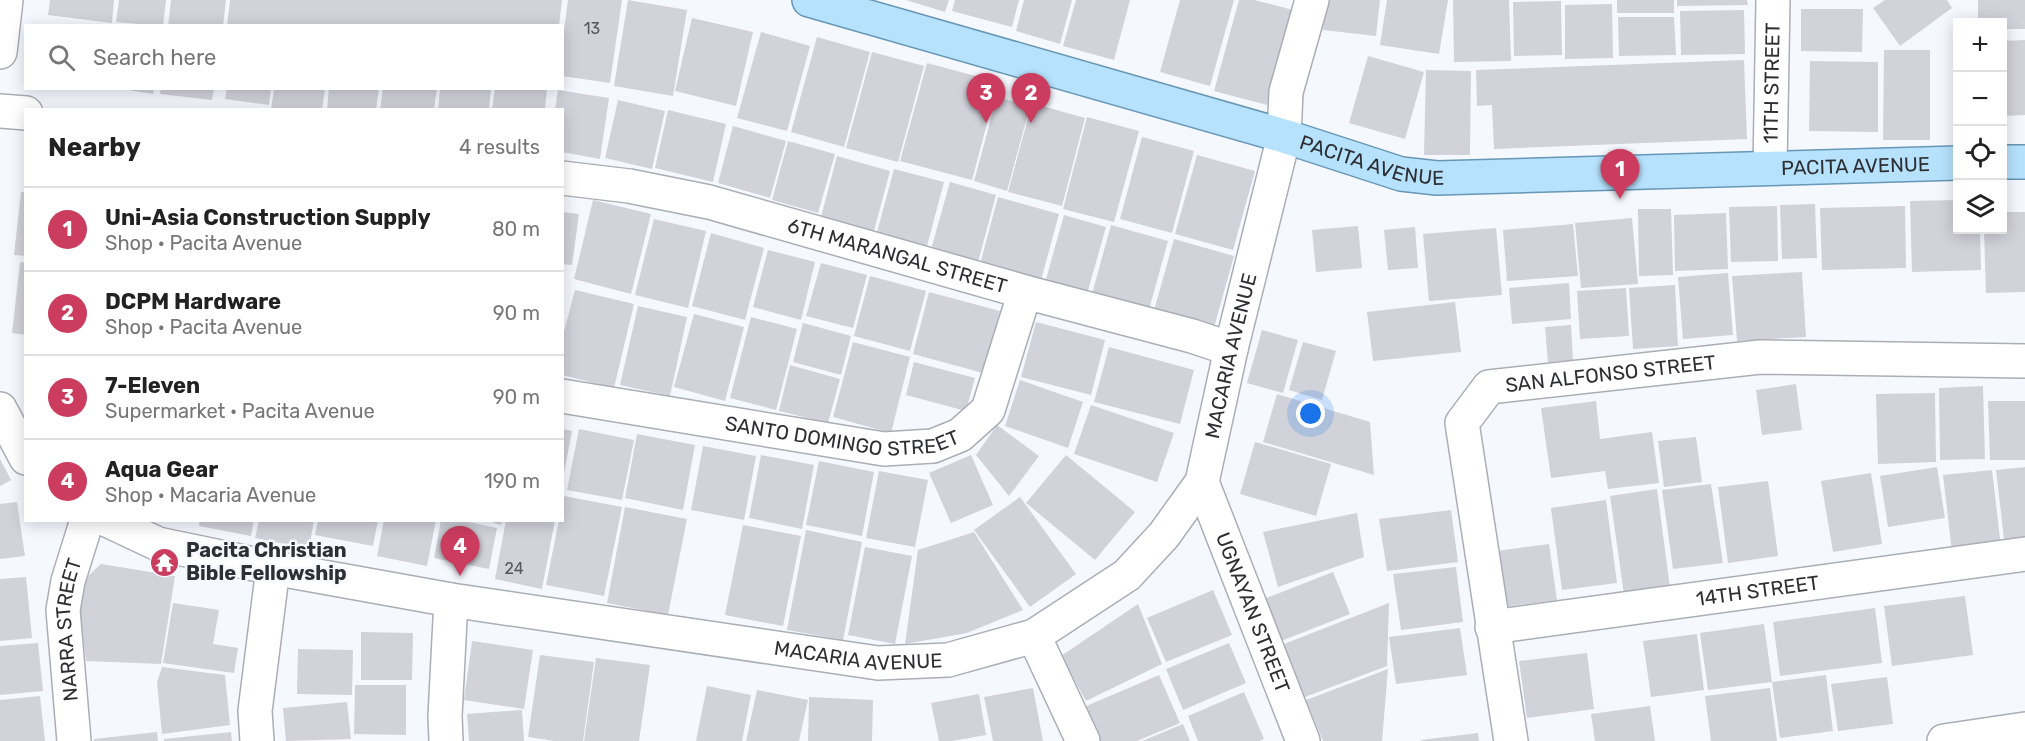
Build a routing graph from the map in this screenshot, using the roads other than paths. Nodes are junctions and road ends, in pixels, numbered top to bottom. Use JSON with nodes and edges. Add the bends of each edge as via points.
{"nodes":[{"id":1,"x":6,"y":0,"type":"edge"},
{"id":2,"x":809,"y":0,"type":"edge"},
{"id":3,"x":1312,"y":0,"type":"edge"},
{"id":4,"x":1773,"y":0,"type":"edge"},
{"id":5,"x":0,"y":52,"type":"edge"},
{"id":6,"x":0,"y":111,"type":"edge"},
{"id":7,"x":24,"y":113,"type":"edge"},
{"id":8,"x":1284,"y":135,"type":"junction"},
{"id":9,"x":2007,"y":162,"type":"edge"},
{"id":10,"x":2025,"y":162,"type":"edge"},
{"id":11,"x":1953,"y":163,"type":"edge"},
{"id":12,"x":1770,"y":167,"type":"junction"},
{"id":13,"x":564,"y":178,"type":"edge"},
{"id":14,"x":1025,"y":292,"type":"junction"},
{"id":15,"x":1231,"y":349,"type":"junction"},
{"id":16,"x":2025,"y":361,"type":"edge"},
{"id":17,"x":564,"y":396,"type":"edge"},
{"id":18,"x":0,"y":409,"type":"edge"},
{"id":19,"x":24,"y":454,"type":"edge"},
{"id":20,"x":1202,"y":482,"type":"junction"},
{"id":21,"x":86,"y":522,"type":"edge"},
{"id":22,"x":111,"y":522,"type":"edge"},
{"id":23,"x":2025,"y":554,"type":"edge"},
{"id":24,"x":273,"y":568,"type":"junction"},
{"id":25,"x":451,"y":600,"type":"junction"},
{"id":26,"x":1492,"y":627,"type":"junction"},
{"id":27,"x":1034,"y":636,"type":"junction"},
{"id":28,"x":2025,"y":729,"type":"edge"},
{"id":29,"x":74,"y":741,"type":"edge"},
{"id":30,"x":256,"y":741,"type":"edge"},
{"id":31,"x":446,"y":741,"type":"edge"},
{"id":32,"x":1083,"y":741,"type":"edge"},
{"id":33,"x":1303,"y":741,"type":"edge"},
{"id":34,"x":1511,"y":741,"type":"edge"},
{"id":35,"x":1944,"y":741,"type":"edge"}],
"edges":[{"from":1,"to":5,"type":"street"},
{"from":2,"to":8,"type":"main road","name":"PACITA AVENUE"},
{"from":3,"to":8,"type":"street","name":"MACARIA AVENUE","via":[[1286,92]]},
{"from":4,"to":12,"type":"street","name":"11TH STREET"},
{"from":6,"to":7,"type":"street"},
{"from":8,"to":12,"type":"main road","name":"PACITA AVENUE","via":[[1401,174],[1437,178]]},
{"from":8,"to":15,"type":"street","name":"MACARIA AVENUE"},
{"from":9,"to":10,"type":"main road"},
{"from":11,"to":12,"type":"main road","name":"PACITA AVENUE"},
{"from":13,"to":14,"type":"street","name":"6TH MARANGAL STREET","via":[[709,202]]},
{"from":14,"to":15,"type":"street","name":"6TH MARANGAL STREET"},
{"from":14,"to":17,"type":"street","name":"SANTO DOMINGO STREET","via":[[988,410],[960,435],[933,446],[884,450]]},
{"from":15,"to":20,"type":"street","name":"MACARIA AVENUE"},
{"from":16,"to":26,"type":"street","name":"SAN ALFONSO STREET","via":[[1760,357],[1489,387],[1462,423]]},
{"from":18,"to":19,"type":"street"},
{"from":20,"to":27,"type":"street","name":"MACARIA AVENUE","via":[[1164,536],[1127,575]]},
{"from":20,"to":33,"type":"street","name":"UGNAYAN STREET"},
{"from":21,"to":29,"type":"street","name":"NARRA STREET","via":[[63,610]]},
{"from":22,"to":24,"type":"street","name":"MACARIA AVENUE","via":[[158,544]]},
{"from":23,"to":26,"type":"street","name":"14TH STREET"},
{"from":24,"to":25,"type":"street","name":"MACARIA AVENUE"},
{"from":24,"to":30,"type":"street","via":[[255,711]]},
{"from":25,"to":27,"type":"street","name":"MACARIA AVENUE","via":[[878,663],[948,660]]},
{"from":25,"to":31,"type":"street"},
{"from":26,"to":34,"type":"street","name":"SAN ALFONSO STREET"},
{"from":27,"to":32,"type":"street"},
{"from":28,"to":35,"type":"street"}]}
